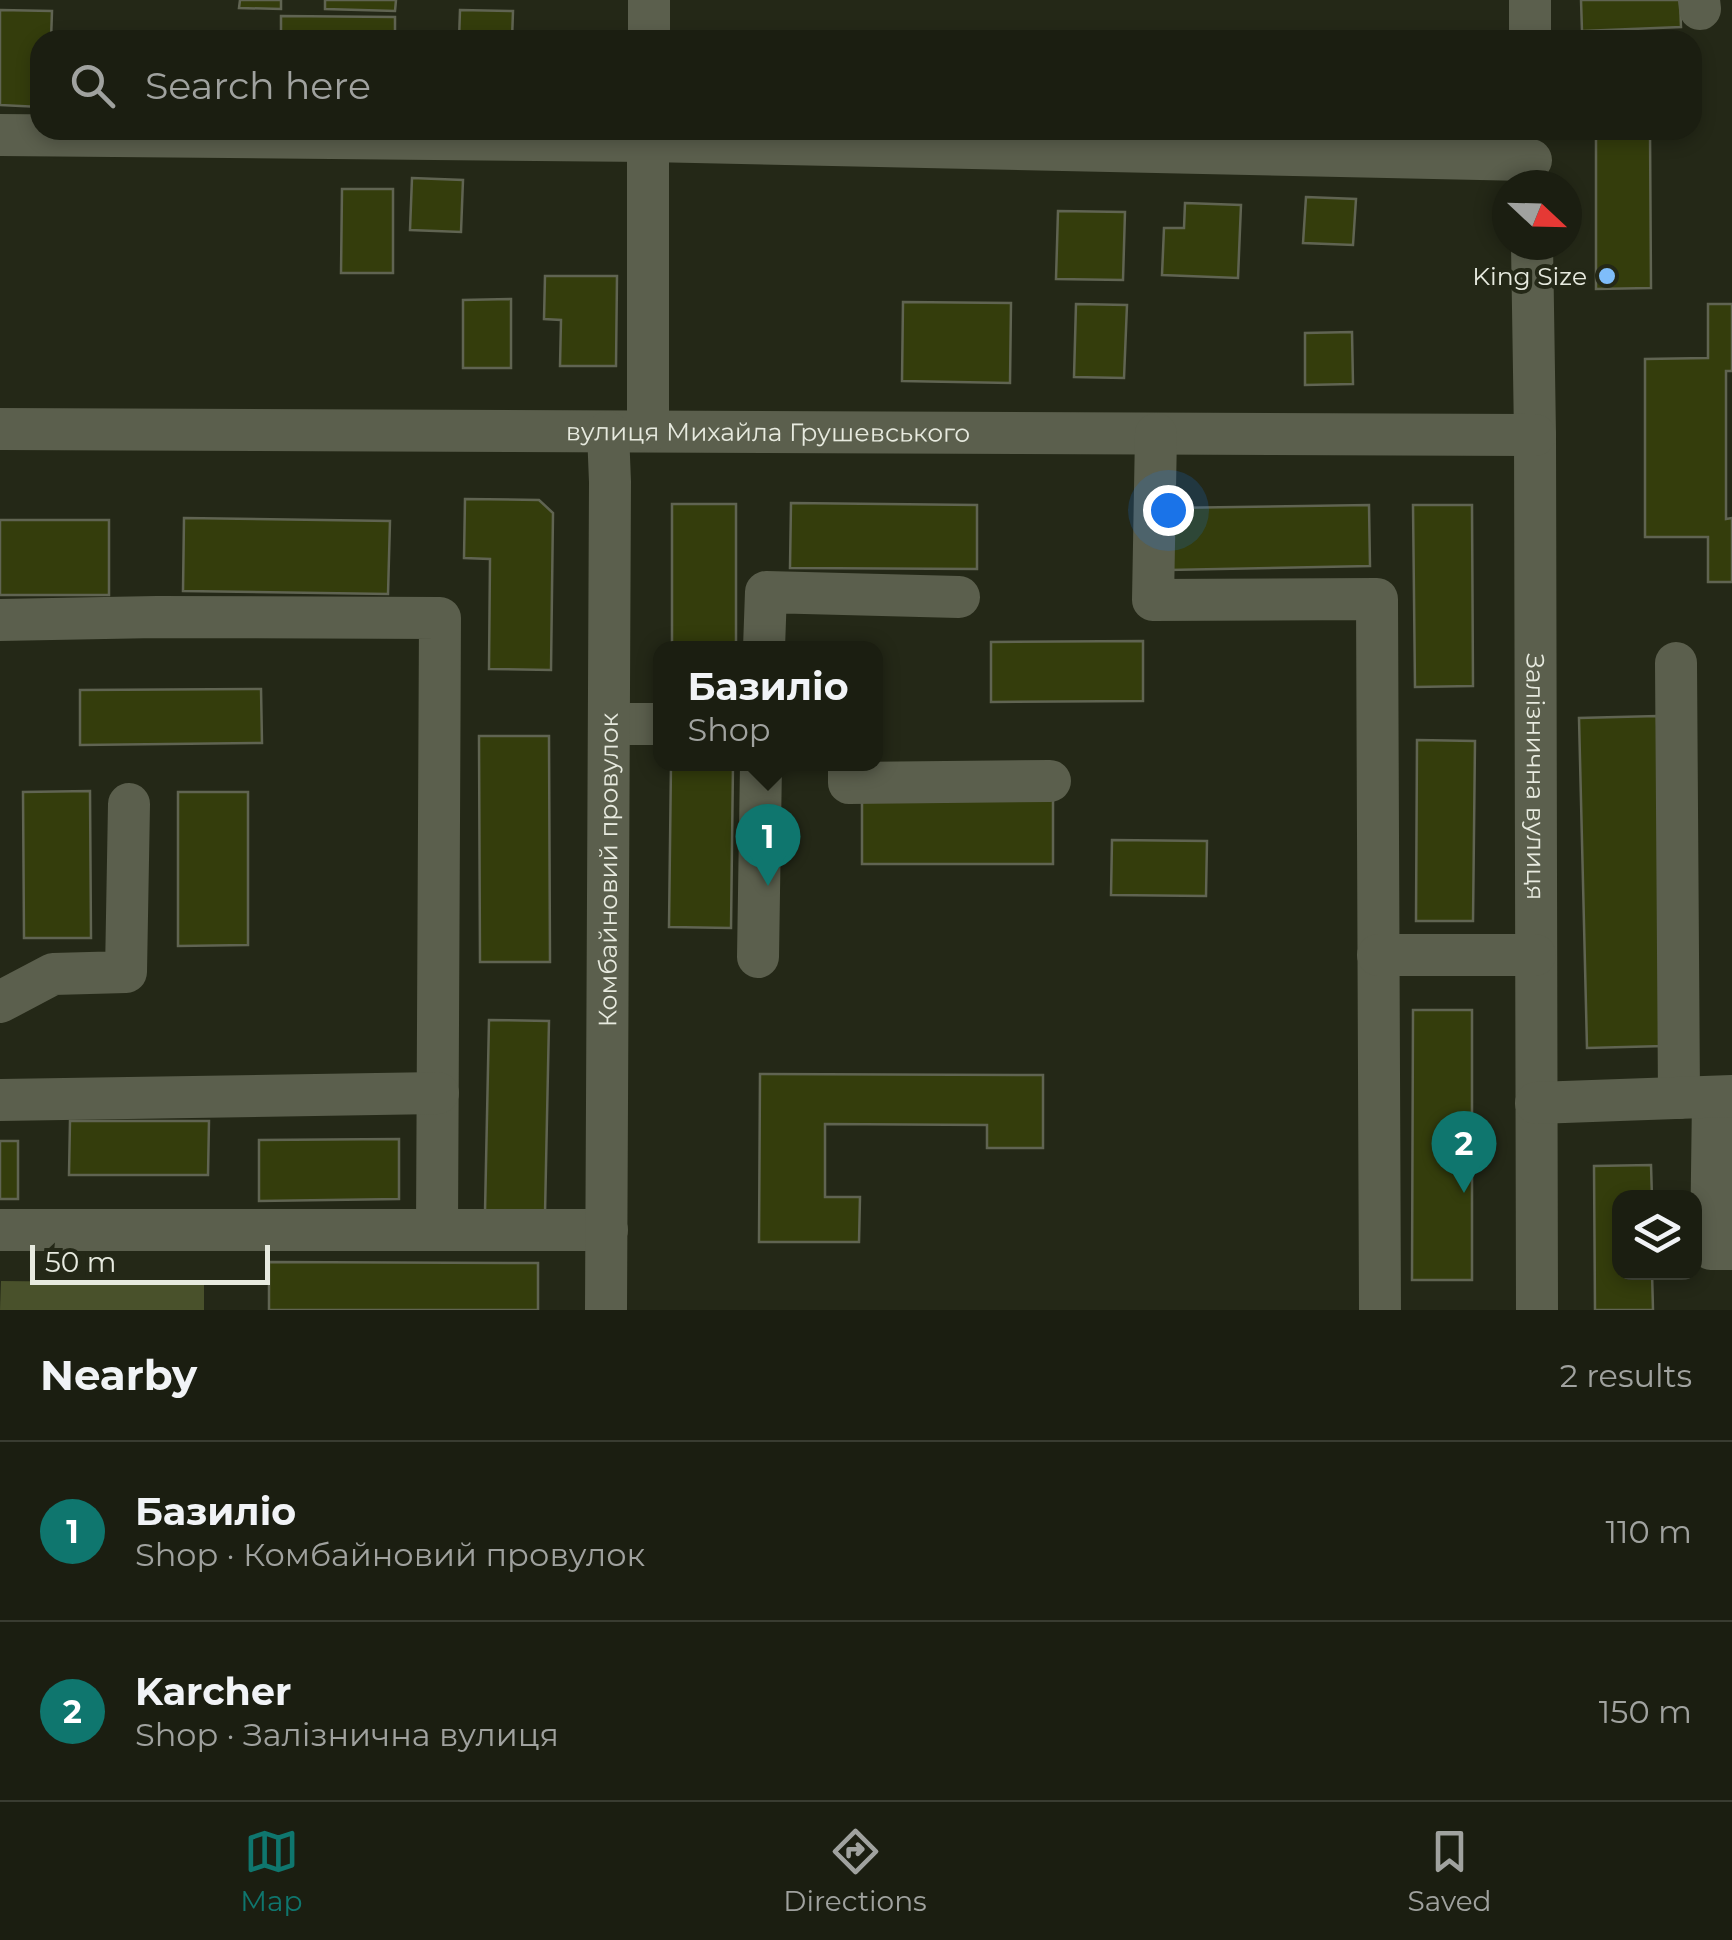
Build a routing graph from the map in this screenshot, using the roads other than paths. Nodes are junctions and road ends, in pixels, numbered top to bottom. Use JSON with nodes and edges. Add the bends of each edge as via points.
{"nodes":[{"id":1,"x":649,"y":0,"type":"edge"},
{"id":2,"x":1530,"y":0,"type":"edge"},
{"id":3,"x":649,"y":30,"type":"edge"},
{"id":4,"x":1530,"y":30,"type":"edge"},
{"id":5,"x":0,"y":135,"type":"edge"},
{"id":6,"x":30,"y":135,"type":"edge"},
{"id":7,"x":648,"y":140,"type":"edge"},
{"id":8,"x":840,"y":140,"type":"edge"},
{"id":9,"x":1531,"y":158,"type":"edge"},
{"id":10,"x":1532,"y":260,"type":"edge"},
{"id":11,"x":0,"y":429,"type":"edge"},
{"id":12,"x":628,"y":431,"type":"junction"},
{"id":13,"x":1156,"y":434,"type":"junction"},
{"id":14,"x":1535,"y":435,"type":"junction"},
{"id":15,"x":959,"y":597,"type":"dead end"},
{"id":16,"x":0,"y":620,"type":"edge"},
{"id":17,"x":764,"y":641,"type":"edge"},
{"id":18,"x":1676,"y":663,"type":"dead end"},
{"id":19,"x":610,"y":724,"type":"junction"},
{"id":20,"x":653,"y":724,"type":"edge"},
{"id":21,"x":761,"y":771,"type":"edge"},
{"id":22,"x":848,"y":771,"type":"edge"},
{"id":23,"x":1050,"y":781,"type":"dead end"},
{"id":24,"x":129,"y":804,"type":"dead end"},
{"id":25,"x":1535,"y":955,"type":"junction"},
{"id":26,"x":1378,"y":956,"type":"junction"},
{"id":27,"x":758,"y":958,"type":"dead end"},
{"id":28,"x":0,"y":1002,"type":"edge"},
{"id":29,"x":438,"y":1092,"type":"junction"},
{"id":30,"x":1708,"y":1097,"type":"edge"},
{"id":31,"x":0,"y":1100,"type":"edge"},
{"id":32,"x":1536,"y":1103,"type":"junction"},
{"id":33,"x":437,"y":1229,"type":"junction"},
{"id":34,"x":0,"y":1230,"type":"edge"},
{"id":35,"x":607,"y":1230,"type":"junction"},
{"id":36,"x":1732,"y":1249,"type":"edge"},
{"id":37,"x":606,"y":1310,"type":"edge"},
{"id":38,"x":1380,"y":1310,"type":"edge"},
{"id":39,"x":1537,"y":1310,"type":"edge"}],
"edges":[{"from":1,"to":3,"type":"street"},
{"from":2,"to":4,"type":"street"},
{"from":5,"to":6,"type":"street"},
{"from":7,"to":12,"type":"street","name":"Комбайновий провулок"},
{"from":8,"to":9,"type":"street"},
{"from":10,"to":14,"type":"street","name":"Залізнична вулиця"},
{"from":11,"to":12,"type":"street","name":"вулиця Михайла Грушевського"},
{"from":12,"to":13,"type":"street","name":"вулиця Михайла Грушевського"},
{"from":12,"to":19,"type":"street","name":"Комбайновий провулок","via":[[610,482]]},
{"from":13,"to":14,"type":"street","name":"вулиця Михайла Грушевського"},
{"from":13,"to":26,"type":"street","via":[[1153,600],[1377,599]]},
{"from":14,"to":25,"type":"street","name":"Залізнична вулиця"},
{"from":15,"to":17,"type":"street","via":[[766,592]]},
{"from":16,"to":29,"type":"street","via":[[440,618]]},
{"from":18,"to":30,"type":"street"},
{"from":19,"to":20,"type":"street"},
{"from":19,"to":35,"type":"street","name":"Комбайновий провулок"},
{"from":21,"to":27,"type":"street"},
{"from":22,"to":23,"type":"street","via":[[848,783]]},
{"from":24,"to":28,"type":"street","via":[[126,972],[53,974]]},
{"from":25,"to":26,"type":"street"},
{"from":25,"to":32,"type":"street","name":"Залізнична вулиця"},
{"from":26,"to":38,"type":"street"},
{"from":29,"to":31,"type":"street"},
{"from":29,"to":33,"type":"street"},
{"from":30,"to":32,"type":"street"},
{"from":30,"to":36,"type":"street","via":[[1711,1249]]},
{"from":32,"to":39,"type":"street","name":"Залізнична вулиця"},
{"from":33,"to":34,"type":"street"},
{"from":33,"to":35,"type":"street"},
{"from":35,"to":37,"type":"street","name":"Комбайновий провулок"}]}
